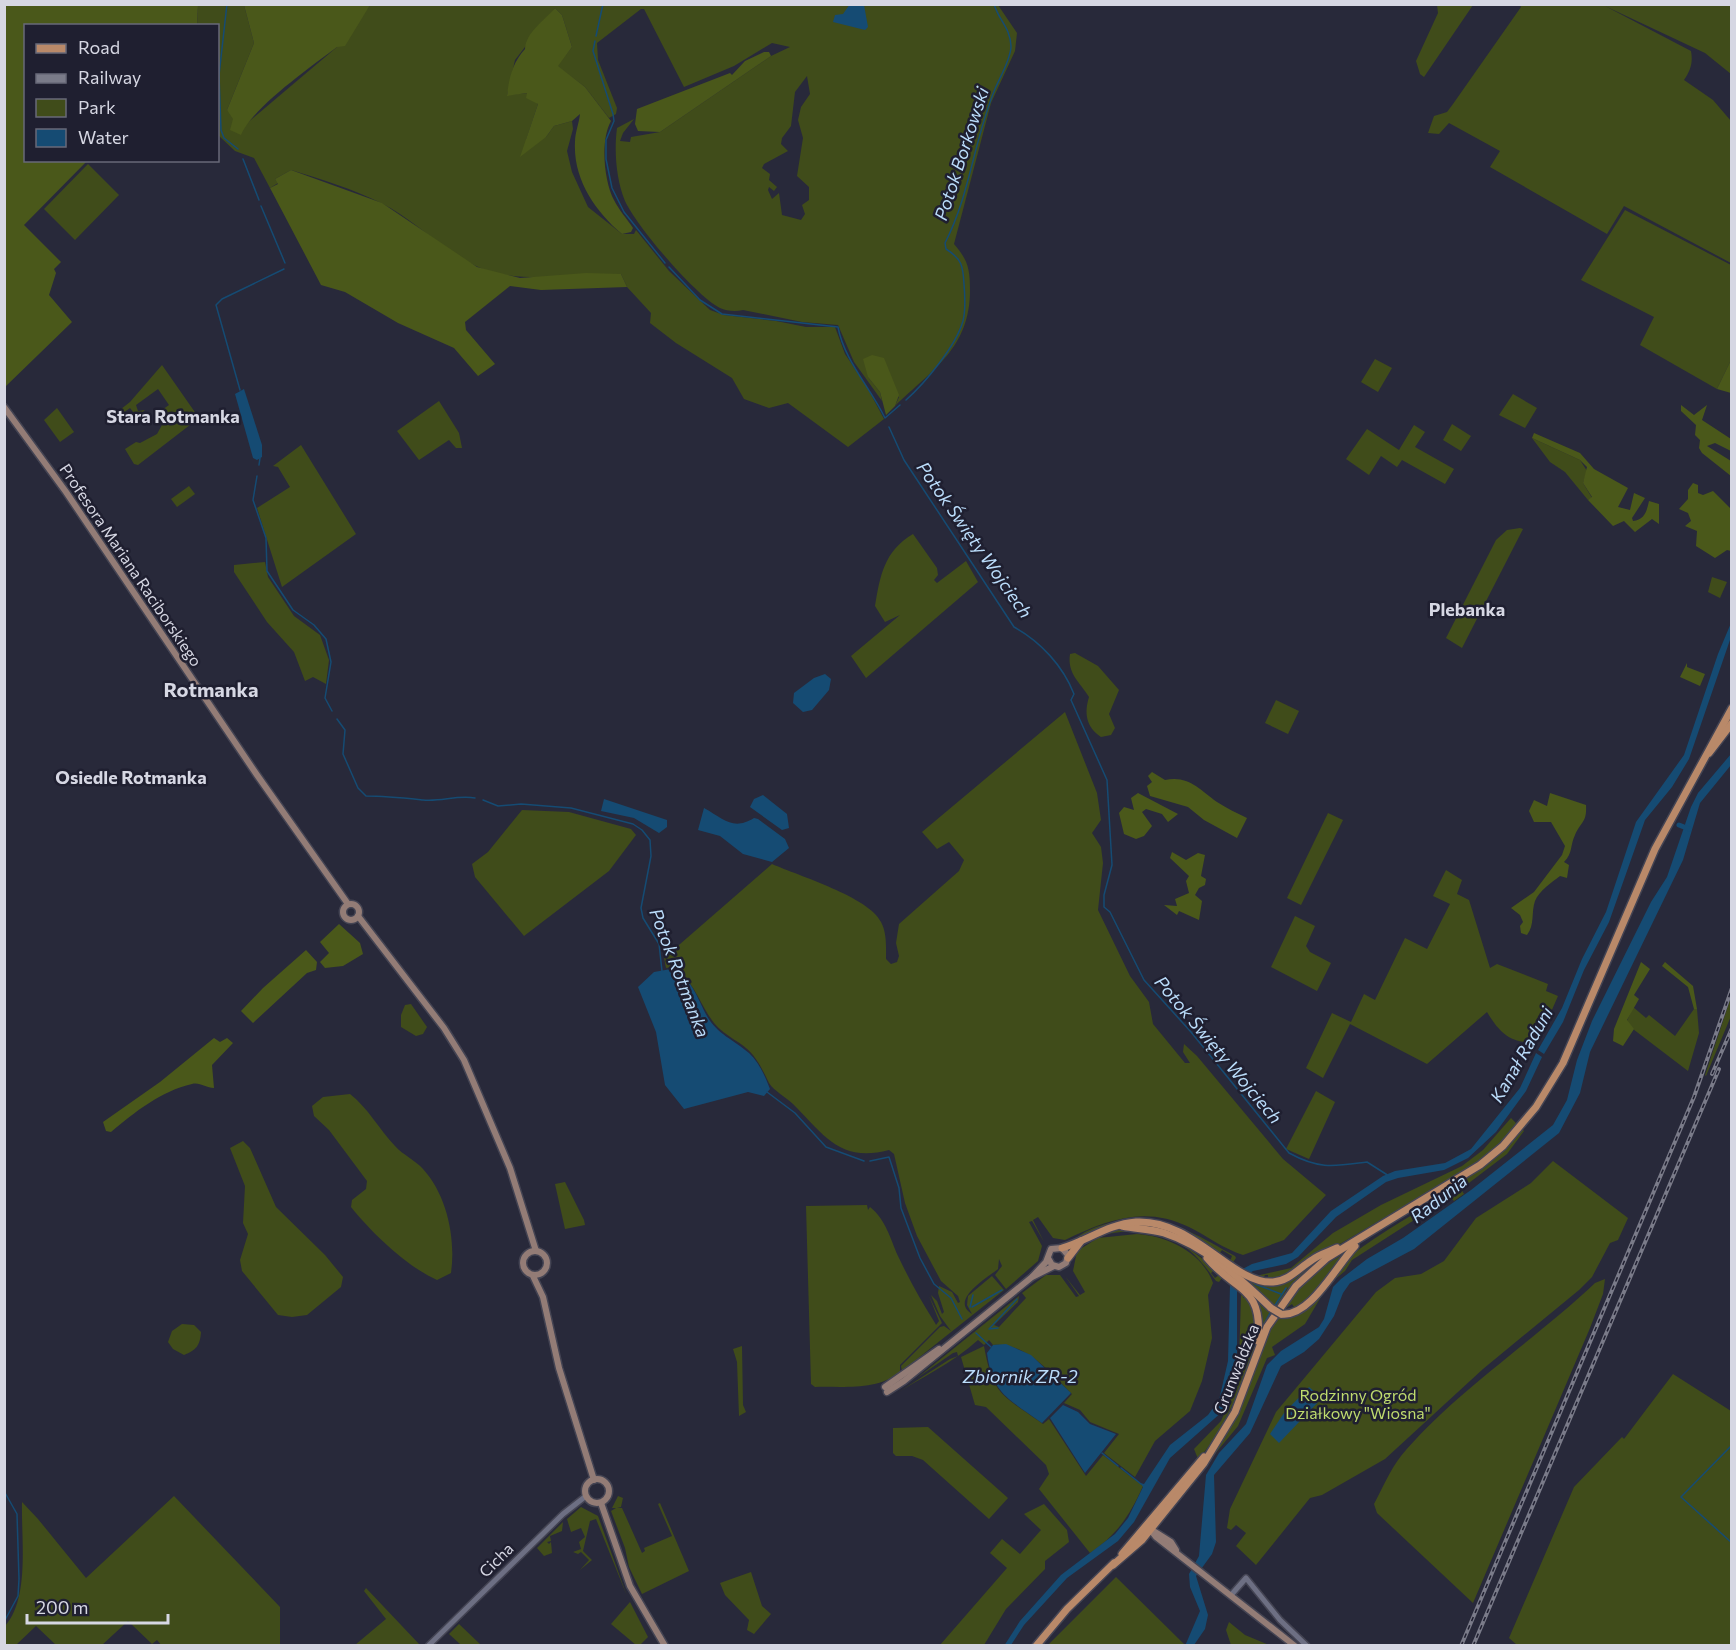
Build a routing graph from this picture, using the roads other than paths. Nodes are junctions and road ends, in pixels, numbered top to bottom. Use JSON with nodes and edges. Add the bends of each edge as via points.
{"nodes":[{"id":1,"x":4,"y":407,"type":"edge"},
{"id":2,"x":1731,"y":708,"type":"edge"},
{"id":3,"x":1731,"y":723,"type":"edge"},
{"id":4,"x":1705,"y":757,"type":"junction"},
{"id":5,"x":346,"y":905,"type":"junction"},
{"id":6,"x":356,"y":918,"type":"junction"},
{"id":7,"x":1120,"y":1226,"type":"junction"},
{"id":8,"x":1082,"y":1239,"type":"junction"},
{"id":9,"x":1353,"y":1245,"type":"junction"},
{"id":10,"x":1062,"y":1248,"type":"junction"},
{"id":11,"x":533,"y":1252,"type":"junction"},
{"id":12,"x":1048,"y":1258,"type":"junction"},
{"id":13,"x":1068,"y":1258,"type":"junction"},
{"id":14,"x":1054,"y":1266,"type":"junction"},
{"id":15,"x":542,"y":1273,"type":"junction"},
{"id":16,"x":1232,"y":1273,"type":"junction"},
{"id":17,"x":533,"y":1276,"type":"junction"},
{"id":18,"x":1032,"y":1277,"type":"junction"},
{"id":19,"x":1250,"y":1286,"type":"junction"},
{"id":20,"x":543,"y":1297,"type":"junction"},
{"id":21,"x":1258,"y":1350,"type":"junction"},
{"id":22,"x":886,"y":1389,"type":"dead end"},
{"id":23,"x":1210,"y":1451,"type":"junction"},
{"id":24,"x":594,"y":1480,"type":"junction"},
{"id":25,"x":586,"y":1496,"type":"junction"},
{"id":26,"x":601,"y":1503,"type":"junction"},
{"id":27,"x":1158,"y":1521,"type":"junction"},
{"id":28,"x":1148,"y":1528,"type":"junction"},
{"id":29,"x":1159,"y":1533,"type":"junction"},
{"id":30,"x":1177,"y":1551,"type":"junction"},
{"id":31,"x":1232,"y":1594,"type":"junction"},
{"id":32,"x":428,"y":1646,"type":"edge"},
{"id":33,"x":665,"y":1646,"type":"edge"},
{"id":34,"x":1036,"y":1646,"type":"edge"},
{"id":35,"x":1295,"y":1646,"type":"edge"},
{"id":36,"x":1307,"y":1646,"type":"edge"}],
"edges":[{"from":1,"to":5,"type":"main road","name":"Profesora Mariana Raciborskiego","via":[[95,533]]},
{"from":2,"to":4,"type":"main road"},
{"from":3,"to":4,"type":"main road"},
{"from":4,"to":9,"type":"main road","name":"Grunwaldzka","via":[[1655,849],[1572,1044],[1528,1118],[1495,1154]]},
{"from":5,"to":6,"type":"main road","via":[[357,906]]},
{"from":5,"to":6,"type":"main road","via":[[344,917]]},
{"from":6,"to":11,"type":"main road","via":[[444,1028],[464,1060],[510,1168]]},
{"from":7,"to":8,"type":"main road"},
{"from":7,"to":16,"type":"main road","via":[[1168,1234]]},
{"from":7,"to":16,"type":"main road","via":[[1147,1223],[1176,1230]]},
{"from":8,"to":10,"type":"main road"},
{"from":8,"to":13,"type":"main road"},
{"from":9,"to":19,"type":"main road","via":[[1319,1255],[1284,1280]]},
{"from":9,"to":19,"type":"main road","bridge":true,"via":[[1307,1306],[1295,1313],[1281,1314],[1271,1308]]},
{"from":9,"to":21,"type":"main road","name":"Grunwaldzka","via":[[1313,1271],[1282,1302]]},
{"from":10,"to":12,"type":"main road","via":[[1052,1249]]},
{"from":10,"to":13,"type":"main road"},
{"from":11,"to":15,"type":"main road","via":[[547,1260]]},
{"from":11,"to":17,"type":"main road","via":[[522,1265]]},
{"from":12,"to":14,"type":"main road"},
{"from":12,"to":18,"type":"main road"},
{"from":13,"to":14,"type":"main road","via":[[1064,1265]]},
{"from":14,"to":18,"type":"main road"},
{"from":15,"to":17,"type":"main road"},
{"from":15,"to":20,"type":"main road"},
{"from":16,"to":19,"type":"main road"},
{"from":16,"to":19,"type":"main road"},
{"from":17,"to":20,"type":"main road"},
{"from":18,"to":22,"type":"main road"},
{"from":19,"to":21,"type":"main road","via":[[1259,1315]]},
{"from":20,"to":24,"type":"main road","via":[[559,1368]]},
{"from":21,"to":23,"type":"main road","name":"Grunwaldzka","via":[[1234,1412]]},
{"from":23,"to":27,"type":"main road","name":"Grunwaldzka"},
{"from":23,"to":28,"type":"main road","name":"Grunwaldzka"},
{"from":24,"to":25,"type":"main road","via":[[585,1488]]},
{"from":24,"to":26,"type":"main road","via":[[609,1488]]},
{"from":25,"to":26,"type":"main road","via":[[590,1502]]},
{"from":25,"to":32,"type":"street","name":"Cicha"},
{"from":26,"to":33,"type":"main road","via":[[630,1586]]},
{"from":27,"to":28,"type":"main road","name":"Grunwaldzka"},
{"from":27,"to":29,"type":"main road"},
{"from":28,"to":29,"type":"main road"},
{"from":28,"to":30,"type":"main road"},
{"from":28,"to":34,"type":"main road","name":"Grunwaldzka","via":[[1133,1550],[1078,1597]]},
{"from":29,"to":30,"type":"main road"},
{"from":30,"to":31,"type":"main road"},
{"from":31,"to":35,"type":"main road"},
{"from":31,"to":36,"type":"street","via":[[1246,1578]]}]}
